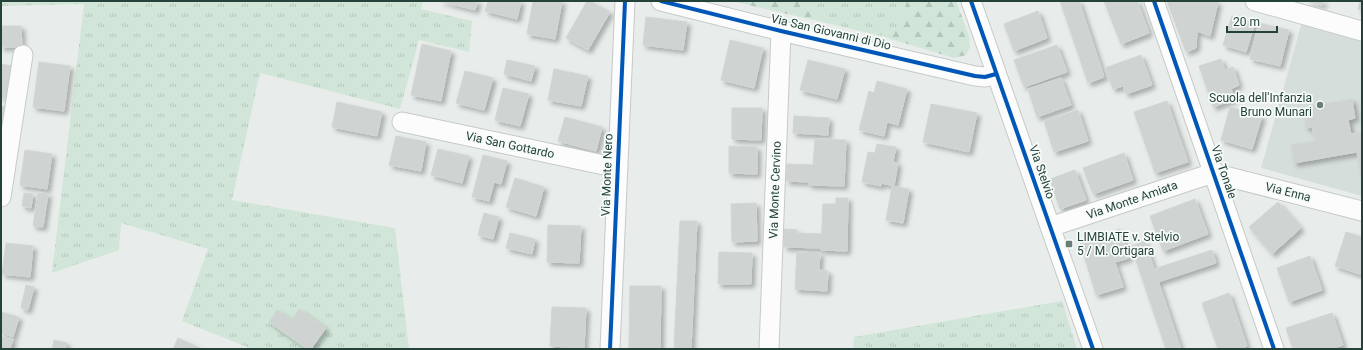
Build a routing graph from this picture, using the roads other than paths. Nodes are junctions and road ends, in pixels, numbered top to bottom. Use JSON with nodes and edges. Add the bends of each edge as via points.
{"nodes":[{"id":1,"x":625,"y":1,"type":"edge"},
{"id":2,"x":661,"y":1,"type":"edge"},
{"id":3,"x":971,"y":1,"type":"edge"},
{"id":4,"x":1154,"y":1,"type":"edge"},
{"id":5,"x":1256,"y":1,"type":"edge"},
{"id":6,"x":782,"y":31,"type":"junction"},
{"id":7,"x":1362,"y":31,"type":"edge"},
{"id":8,"x":23,"y":55,"type":"dead end"},
{"id":9,"x":996,"y":74,"type":"junction"},
{"id":10,"x":402,"y":122,"type":"dead end"},
{"id":11,"x":618,"y":168,"type":"junction"},
{"id":12,"x":1213,"y":173,"type":"junction"},
{"id":13,"x":1,"y":197,"type":"edge"},
{"id":14,"x":1362,"y":211,"type":"edge"},
{"id":15,"x":1050,"y":227,"type":"junction"},
{"id":16,"x":610,"y":349,"type":"edge"},
{"id":17,"x":769,"y":349,"type":"edge"},
{"id":18,"x":1093,"y":349,"type":"edge"},
{"id":19,"x":1274,"y":349,"type":"edge"}],
"edges":[{"from":1,"to":11,"type":"street","name":"Via Monte Nero"},
{"from":2,"to":6,"type":"street","name":"Via San Giovanni di Dio"},
{"from":3,"to":9,"type":"street","name":"Via Stelvio"},
{"from":4,"to":12,"type":"street","name":"Via Tonale"},
{"from":5,"to":7,"type":"street"},
{"from":6,"to":9,"type":"street","name":"Via San Giovanni di Dio","via":[[978,77]]},
{"from":6,"to":17,"type":"street","name":"Via Monte Cervino"},
{"from":8,"to":13,"type":"street"},
{"from":9,"to":15,"type":"street","name":"Via Stelvio"},
{"from":10,"to":11,"type":"street","name":"Via San Gottardo"},
{"from":11,"to":16,"type":"street","name":"Via Monte Nero"},
{"from":12,"to":14,"type":"street","name":"Via Enna"},
{"from":12,"to":15,"type":"street","name":"Via Monte Amiata"},
{"from":12,"to":19,"type":"street","name":"Via Tonale"},
{"from":15,"to":18,"type":"street","name":"Via Stelvio"}]}
